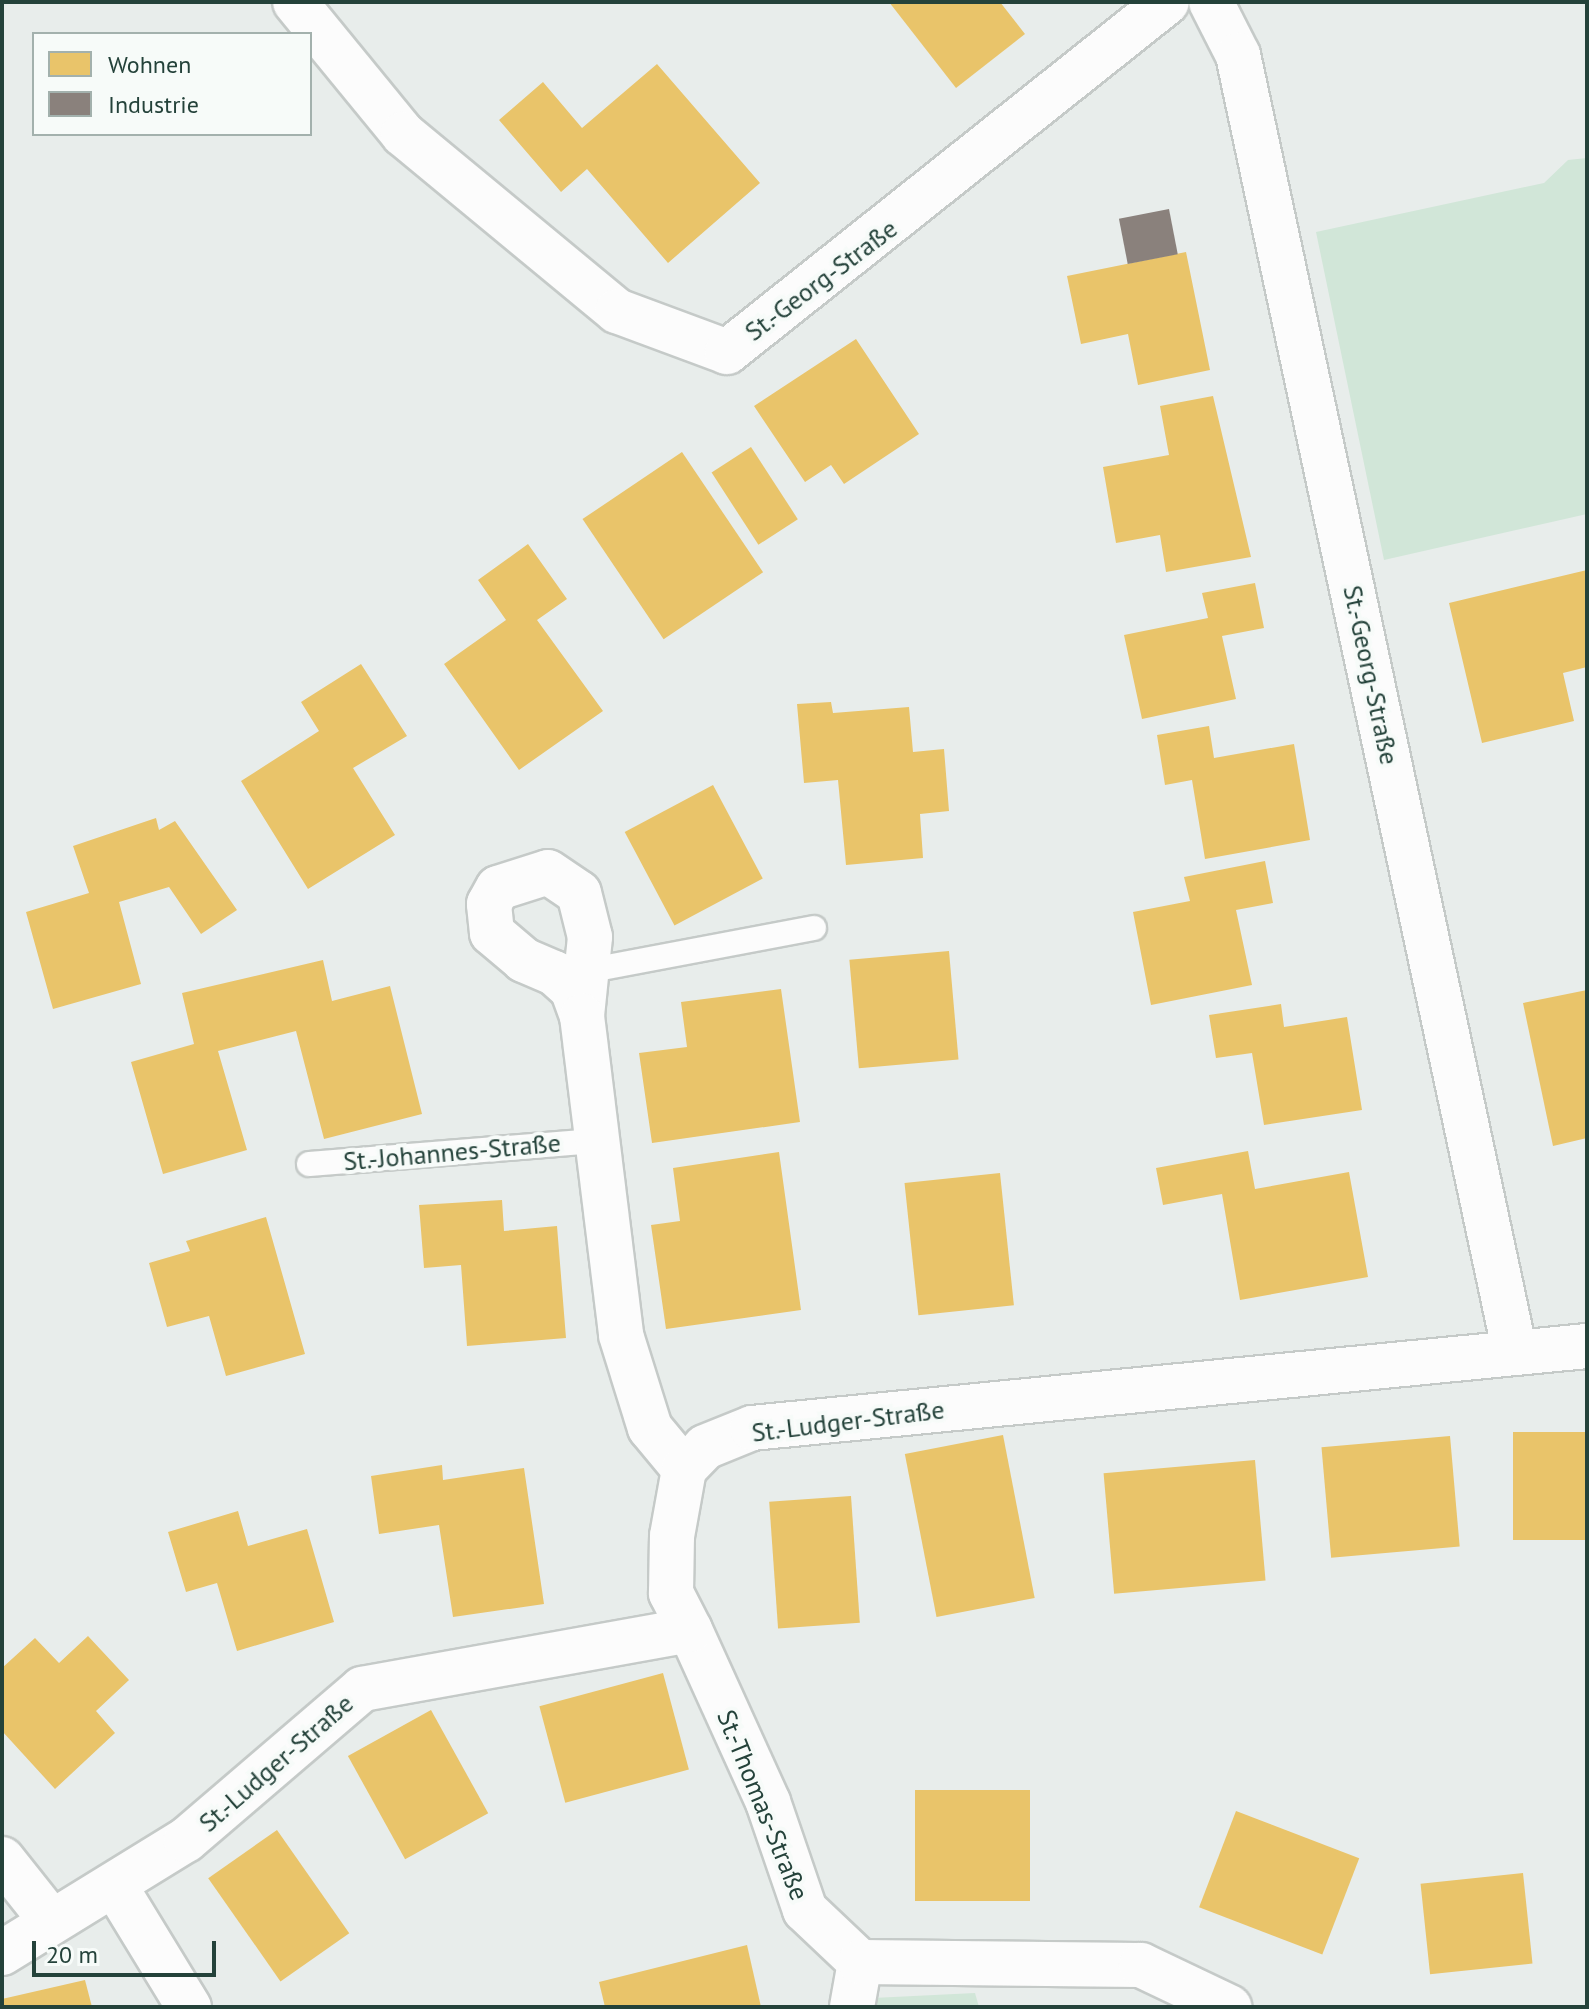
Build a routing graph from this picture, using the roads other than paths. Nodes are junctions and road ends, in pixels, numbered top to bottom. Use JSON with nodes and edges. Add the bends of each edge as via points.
{"nodes":[{"id":1,"x":295,"y":2,"type":"edge"},
{"id":2,"x":1167,"y":2,"type":"edge"},
{"id":3,"x":1211,"y":2,"type":"edge"},
{"id":4,"x":814,"y":928,"type":"dead end"},
{"id":5,"x":586,"y":971,"type":"junction"},
{"id":6,"x":582,"y":1016,"type":"junction"},
{"id":7,"x":595,"y":1141,"type":"junction"},
{"id":8,"x":309,"y":1164,"type":"dead end"},
{"id":9,"x":1587,"y":1346,"type":"edge"},
{"id":10,"x":1515,"y":1353,"type":"junction"},
{"id":11,"x":684,"y":1469,"type":"junction"},
{"id":12,"x":690,"y":1630,"type":"junction"},
{"id":13,"x":2,"y":1859,"type":"edge"},
{"id":14,"x":115,"y":1886,"type":"junction"},
{"id":15,"x":49,"y":1918,"type":"junction"},
{"id":16,"x":2,"y":1953,"type":"edge"},
{"id":17,"x":860,"y":1962,"type":"junction"},
{"id":18,"x":1186,"y":1996,"type":"edge"},
{"id":19,"x":189,"y":2007,"type":"edge"},
{"id":20,"x":852,"y":2007,"type":"edge"},
{"id":21,"x":1229,"y":2007,"type":"edge"}],
"edges":[{"from":1,"to":2,"type":"street","name":"St.-Georg-Straße","via":[[403,134],[617,311],[727,352]]},
{"from":3,"to":10,"type":"street","name":"St.-Georg-Straße","via":[[1238,55]]},
{"from":4,"to":5,"type":"lane"},
{"from":5,"to":6,"type":"street","name":"St.-Johannes-Straße"},
{"from":5,"to":6,"type":"street","name":"St.-Johannes-Straße","via":[[590,937],[579,893],[548,872],[498,888],[489,904],[492,933],[572,989]]},
{"from":6,"to":7,"type":"street","name":"St.-Johannes-Straße"},
{"from":7,"to":8,"type":"lane","name":"St.-Johannes-Straße"},
{"from":7,"to":11,"type":"street","name":"St.-Johannes-Straße","via":[[621,1335],[650,1428]]},
{"from":9,"to":10,"type":"street","name":"St.-Ludger-Straße"},
{"from":10,"to":11,"type":"street","name":"St.-Ludger-Straße","via":[[752,1428],[705,1447]]},
{"from":11,"to":12,"type":"street","via":[[671,1593]]},
{"from":12,"to":14,"type":"street","name":"St.-Ludger-Straße","via":[[362,1689],[186,1840]]},
{"from":12,"to":17,"type":"street","name":"St.-Thomas-Straße","via":[[768,1802],[805,1910]]},
{"from":13,"to":15,"type":"street"},
{"from":14,"to":15,"type":"street","name":"St.-Ludger-Straße"},
{"from":14,"to":19,"type":"street"},
{"from":15,"to":16,"type":"street","name":"St.-Ludger-Straße"},
{"from":17,"to":18,"type":"street","via":[[1141,1965]]},
{"from":17,"to":20,"type":"street"},
{"from":18,"to":21,"type":"street"}]}
